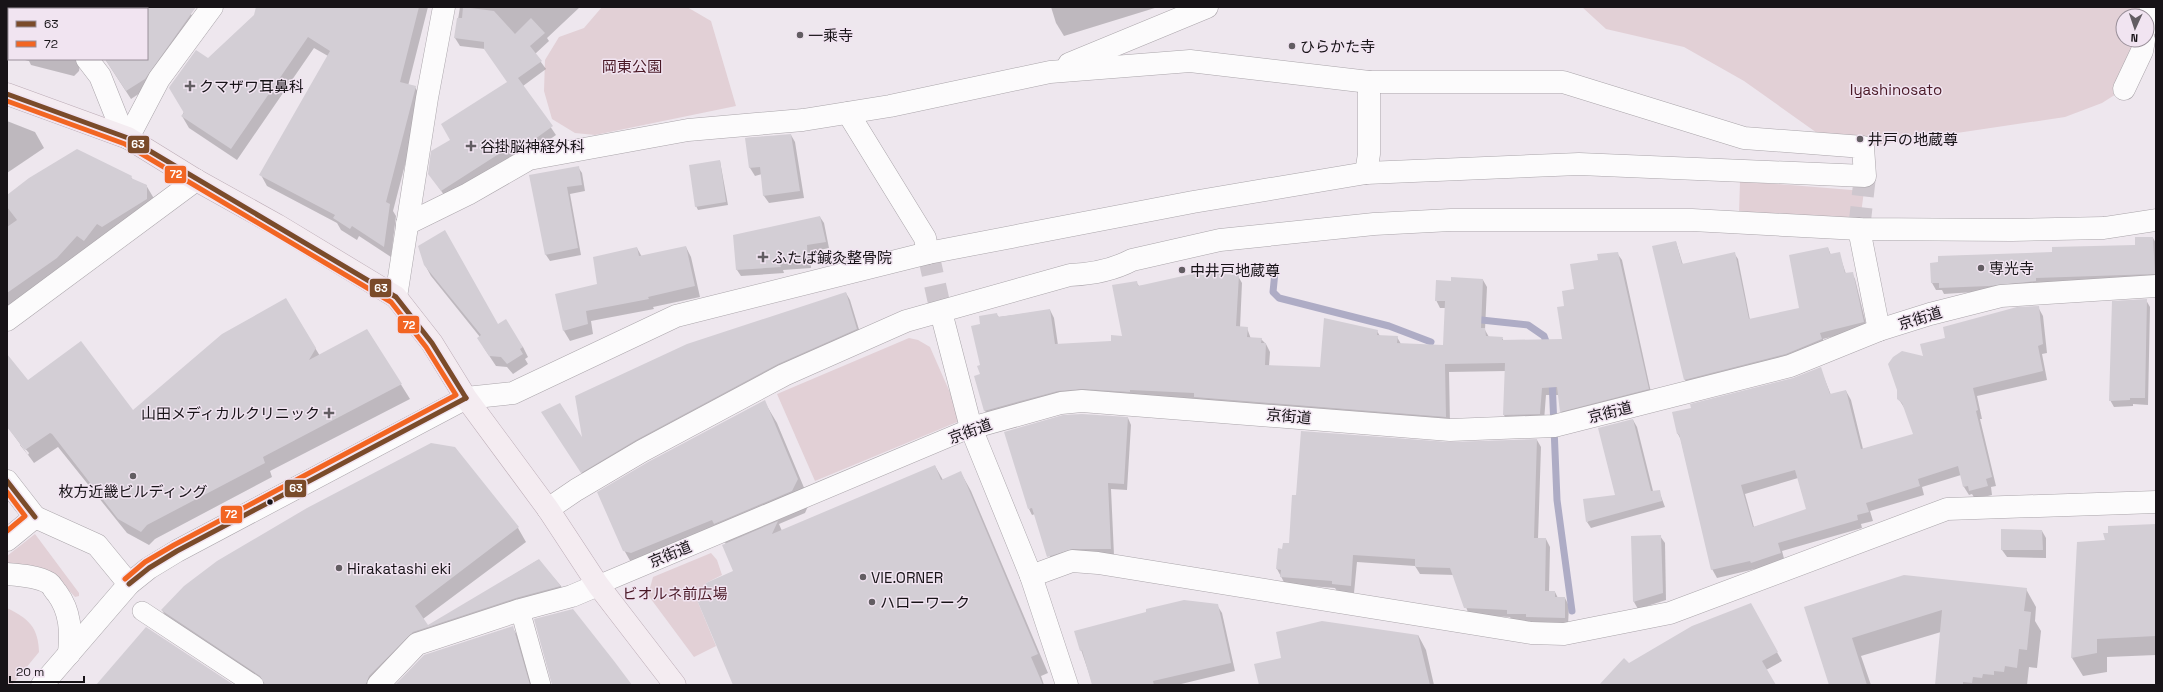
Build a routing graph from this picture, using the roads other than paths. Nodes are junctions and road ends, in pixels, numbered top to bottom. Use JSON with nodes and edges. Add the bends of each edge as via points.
{"nodes":[{"id":1,"x":212,"y":7,"type":"edge"},
{"id":2,"x":444,"y":7,"type":"edge"},
{"id":3,"x":1207,"y":7,"type":"edge"},
{"id":4,"x":2143,"y":48,"type":"edge"},
{"id":5,"x":88,"y":60,"type":"edge"},
{"id":6,"x":1050,"y":72,"type":"junction"},
{"id":7,"x":1369,"y":82,"type":"junction"},
{"id":8,"x":2124,"y":89,"type":"dead end"},
{"id":9,"x":7,"y":94,"type":"edge"},
{"id":10,"x":848,"y":113,"type":"junction"},
{"id":11,"x":126,"y":137,"type":"junction"},
{"id":12,"x":1366,"y":172,"type":"junction"},
{"id":13,"x":196,"y":180,"type":"junction"},
{"id":14,"x":2156,"y":220,"type":"edge"},
{"id":15,"x":407,"y":224,"type":"junction"},
{"id":16,"x":1859,"y":229,"type":"junction"},
{"id":17,"x":928,"y":253,"type":"junction"},
{"id":18,"x":2156,"y":286,"type":"edge"},
{"id":19,"x":396,"y":297,"type":"junction"},
{"id":20,"x":941,"y":312,"type":"junction"},
{"id":21,"x":7,"y":320,"type":"edge"},
{"id":22,"x":1879,"y":330,"type":"junction"},
{"id":23,"x":466,"y":398,"type":"junction"},
{"id":24,"x":971,"y":428,"type":"junction"},
{"id":25,"x":7,"y":480,"type":"edge"},
{"id":26,"x":2156,"y":502,"type":"edge"},
{"id":27,"x":548,"y":509,"type":"junction"},
{"id":28,"x":35,"y":517,"type":"junction"},
{"id":29,"x":7,"y":540,"type":"edge"},
{"id":30,"x":7,"y":574,"type":"edge"},
{"id":31,"x":1031,"y":576,"type":"junction"},
{"id":32,"x":129,"y":584,"type":"junction"},
{"id":33,"x":598,"y":585,"type":"junction"},
{"id":34,"x":520,"y":610,"type":"junction"},
{"id":35,"x":142,"y":611,"type":"dead end"},
{"id":36,"x":69,"y":654,"type":"junction"},
{"id":37,"x":42,"y":685,"type":"edge"},
{"id":38,"x":254,"y":685,"type":"edge"},
{"id":39,"x":378,"y":685,"type":"edge"},
{"id":40,"x":541,"y":685,"type":"edge"},
{"id":41,"x":675,"y":685,"type":"edge"},
{"id":42,"x":1067,"y":685,"type":"edge"}],
"edges":[{"from":1,"to":11,"type":"street","via":[[159,79]]},
{"from":2,"to":15,"type":"street"},
{"from":3,"to":6,"type":"street"},
{"from":4,"to":8,"type":"street"},
{"from":5,"to":11,"type":"street","via":[[100,76]]},
{"from":6,"to":7,"type":"street","via":[[1190,61]]},
{"from":6,"to":10,"type":"street"},
{"from":7,"to":12,"type":"street"},
{"from":7,"to":12,"type":"street","via":[[1563,82],[1744,138],[1863,147],[1866,176],[1579,164]]},
{"from":9,"to":11,"type":"main road"},
{"from":10,"to":15,"type":"street","via":[[803,120],[688,130],[530,159]]},
{"from":10,"to":17,"type":"street","via":[[925,238]]},
{"from":11,"to":13,"type":"main road"},
{"from":12,"to":17,"type":"street"},
{"from":13,"to":19,"type":"main road","via":[[277,225]]},
{"from":13,"to":21,"type":"street"},
{"from":14,"to":16,"type":"street","via":[[2104,228]]},
{"from":15,"to":19,"type":"street"},
{"from":16,"to":20,"type":"street","via":[[1692,220],[1451,220],[1374,224],[1220,240],[1132,260],[1120,266],[1088,274],[1070,275]]},
{"from":16,"to":22,"type":"street"},
{"from":17,"to":23,"type":"street","via":[[676,316],[514,393]]},
{"from":18,"to":22,"type":"street","name":"京街道","via":[[2001,296]]},
{"from":19,"to":23,"type":"main road","via":[[432,343]]},
{"from":20,"to":24,"type":"street"},
{"from":20,"to":27,"type":"street","via":[[906,321],[784,375],[642,451]]},
{"from":22,"to":24,"type":"street","name":"京街道","via":[[1790,366],[1554,426],[1450,430],[1082,401],[1061,403]]},
{"from":23,"to":27,"type":"main road"},
{"from":23,"to":32,"type":"street","via":[[177,551]]},
{"from":24,"to":31,"type":"street"},
{"from":24,"to":33,"type":"street","name":"京街道"},
{"from":25,"to":28,"type":"street"},
{"from":26,"to":31,"type":"street","via":[[1947,509],[1670,613],[1564,634],[1531,633],[1098,563],[1072,561]]},
{"from":27,"to":33,"type":"main road"},
{"from":28,"to":29,"type":"street"},
{"from":28,"to":32,"type":"street","via":[[97,545]]},
{"from":30,"to":36,"type":"street","via":[[24,575],[49,583],[61,598],[67,611],[71,633]]},
{"from":31,"to":42,"type":"street"},
{"from":32,"to":36,"type":"street"},
{"from":33,"to":34,"type":"street","name":"京街道","via":[[572,596]]},
{"from":33,"to":41,"type":"main road"},
{"from":34,"to":39,"type":"street","name":"京街道","via":[[417,644]]},
{"from":34,"to":40,"type":"street"},
{"from":35,"to":38,"type":"street"},
{"from":36,"to":37,"type":"street"}]}
